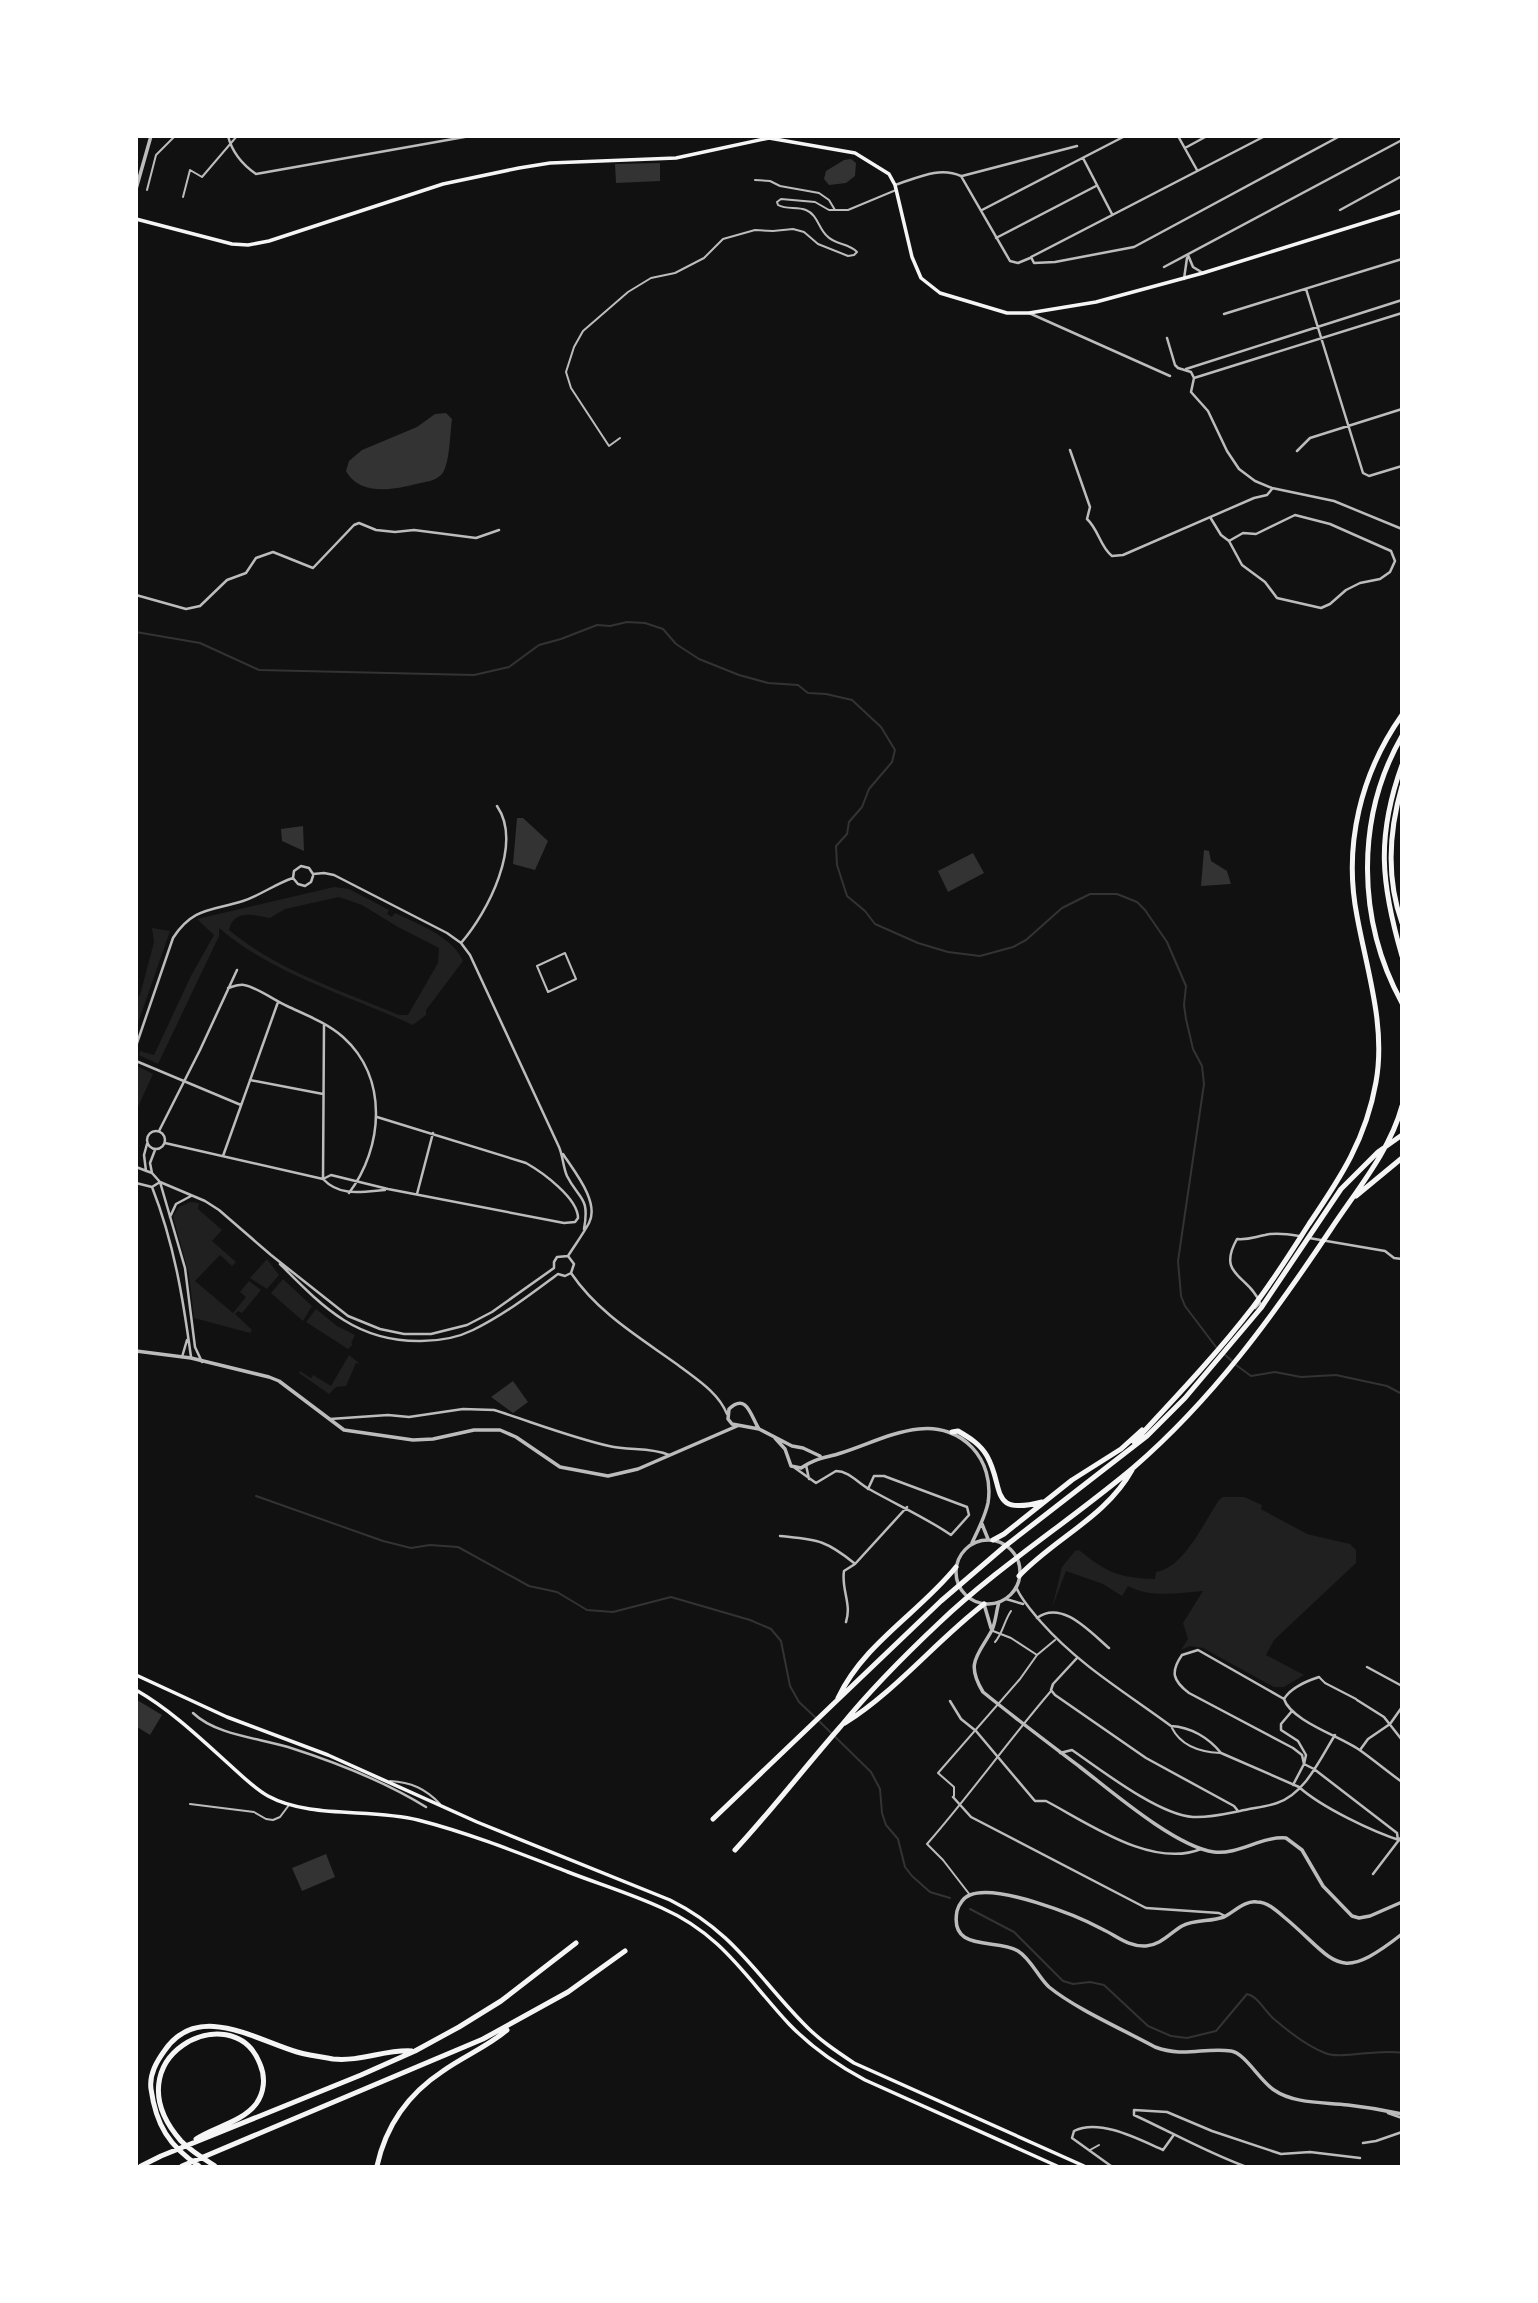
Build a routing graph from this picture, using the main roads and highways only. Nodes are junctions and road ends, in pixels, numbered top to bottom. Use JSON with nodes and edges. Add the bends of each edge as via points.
{"nodes":[{"id":1,"x":769,"y":137,"type":"edge"},
{"id":2,"x":1402,"y":212,"type":"edge"},
{"id":3,"x":136,"y":219,"type":"edge"},
{"id":4,"x":1402,"y":715,"type":"edge"},
{"id":5,"x":1402,"y":736,"type":"edge"},
{"id":6,"x":1402,"y":765,"type":"edge"},
{"id":7,"x":1402,"y":786,"type":"edge"},
{"id":8,"x":1402,"y":923,"type":"edge"},
{"id":9,"x":1402,"y":956,"type":"edge"},
{"id":10,"x":1402,"y":1003,"type":"edge"},
{"id":11,"x":1402,"y":1106,"type":"edge"},
{"id":12,"x":1402,"y":1135,"type":"edge"},
{"id":13,"x":1400,"y":1159,"type":"edge"},
{"id":14,"x":1351,"y":1201,"type":"junction"},
{"id":15,"x":1160,"y":1419,"type":"junction"},
{"id":16,"x":952,"y":1432,"type":"road end"},
{"id":17,"x":1133,"y":1467,"type":"junction"},
{"id":18,"x":1045,"y":1501,"type":"junction"},
{"id":19,"x":993,"y":1540,"type":"road end"},
{"id":20,"x":956,"y":1567,"type":"road end"},
{"id":21,"x":1020,"y":1573,"type":"road end"},
{"id":22,"x":981,"y":1603,"type":"road end"},
{"id":23,"x":136,"y":1675,"type":"edge"},
{"id":24,"x":136,"y":1690,"type":"edge"},
{"id":25,"x":835,"y":1704,"type":"junction"},
{"id":26,"x":839,"y":1727,"type":"junction"},
{"id":27,"x":713,"y":1819,"type":"dead end"},
{"id":28,"x":735,"y":1850,"type":"dead end"},
{"id":29,"x":576,"y":1943,"type":"dead end"},
{"id":30,"x":625,"y":1951,"type":"dead end"},
{"id":31,"x":513,"y":2024,"type":"junction"},
{"id":32,"x":415,"y":2051,"type":"junction"},
{"id":33,"x":209,"y":2134,"type":"junction"},
{"id":34,"x":141,"y":2166,"type":"edge"},
{"id":35,"x":182,"y":2166,"type":"edge"},
{"id":36,"x":199,"y":2166,"type":"edge"},
{"id":37,"x":215,"y":2166,"type":"edge"},
{"id":38,"x":377,"y":2166,"type":"edge"},
{"id":39,"x":1057,"y":2166,"type":"edge"},
{"id":40,"x":1084,"y":2166,"type":"edge"}],
"edges":[{"from":1,"to":2,"type":"main road","via":[[855,153],[889,174],[921,278],[940,293],[1007,313],[1096,302]]},
{"from":1,"to":3,"type":"main road","via":[[676,158],[519,168],[433,187],[248,245]]},
{"from":4,"to":15,"type":"highway","via":[[1365,787],[1352,842],[1356,913],[1378,1020],[1377,1079],[1370,1117],[1341,1177],[1255,1306]]},
{"from":5,"to":10,"type":"highway","via":[[1371,818],[1366,874],[1376,940]]},
{"from":6,"to":9,"type":"highway","via":[[1385,824],[1382,859],[1387,901]]},
{"from":7,"to":8,"type":"highway","via":[[1392,824],[1391,859]]},
{"from":11,"to":14,"type":"highway","via":[[1390,1136]]},
{"from":12,"to":15,"type":"highway","via":[[1341,1189],[1261,1308]]},
{"from":13,"to":14,"type":"highway"},
{"from":14,"to":17,"type":"highway","via":[[1240,1359]]},
{"from":15,"to":18,"type":"highway"},
{"from":15,"to":25,"type":"highway","via":[[1118,1460],[969,1576]]},
{"from":16,"to":18,"type":"highway","via":[[978,1444],[988,1459],[999,1497],[1006,1503],[1023,1506]]},
{"from":17,"to":21,"type":"highway","via":[[1122,1488],[1102,1508]]},
{"from":17,"to":26,"type":"highway","via":[[978,1588],[895,1666]]},
{"from":18,"to":19,"type":"highway"},
{"from":20,"to":25,"type":"highway","via":[[878,1642]]},
{"from":22,"to":26,"type":"highway","via":[[865,1710]]},
{"from":23,"to":40,"type":"main road","via":[[670,1900],[695,1913],[735,1946],[805,2025],[854,2063]]},
{"from":24,"to":39,"type":"main road","via":[[268,1796],[290,1804],[418,1820],[662,1908],[694,1925],[733,1957],[789,2023],[837,2065]]},
{"from":25,"to":27,"type":"highway"},
{"from":26,"to":28,"type":"highway"},
{"from":29,"to":32,"type":"highway","via":[[501,2001]]},
{"from":30,"to":31,"type":"highway"},
{"from":31,"to":35,"type":"highway"},
{"from":31,"to":38,"type":"highway","via":[[491,2043],[444,2070],[402,2106],[389,2128]]},
{"from":32,"to":33,"type":"highway"},
{"from":32,"to":36,"type":"highway","via":[[335,2059],[217,2026],[182,2035],[163,2053],[150,2080],[154,2110],[166,2135]]},
{"from":33,"to":34,"type":"highway"},
{"from":33,"to":37,"type":"highway","via":[[255,2105],[262,2092],[260,2062],[241,2042],[224,2035],[193,2038],[170,2056],[159,2083],[162,2113],[181,2141]]}]}
